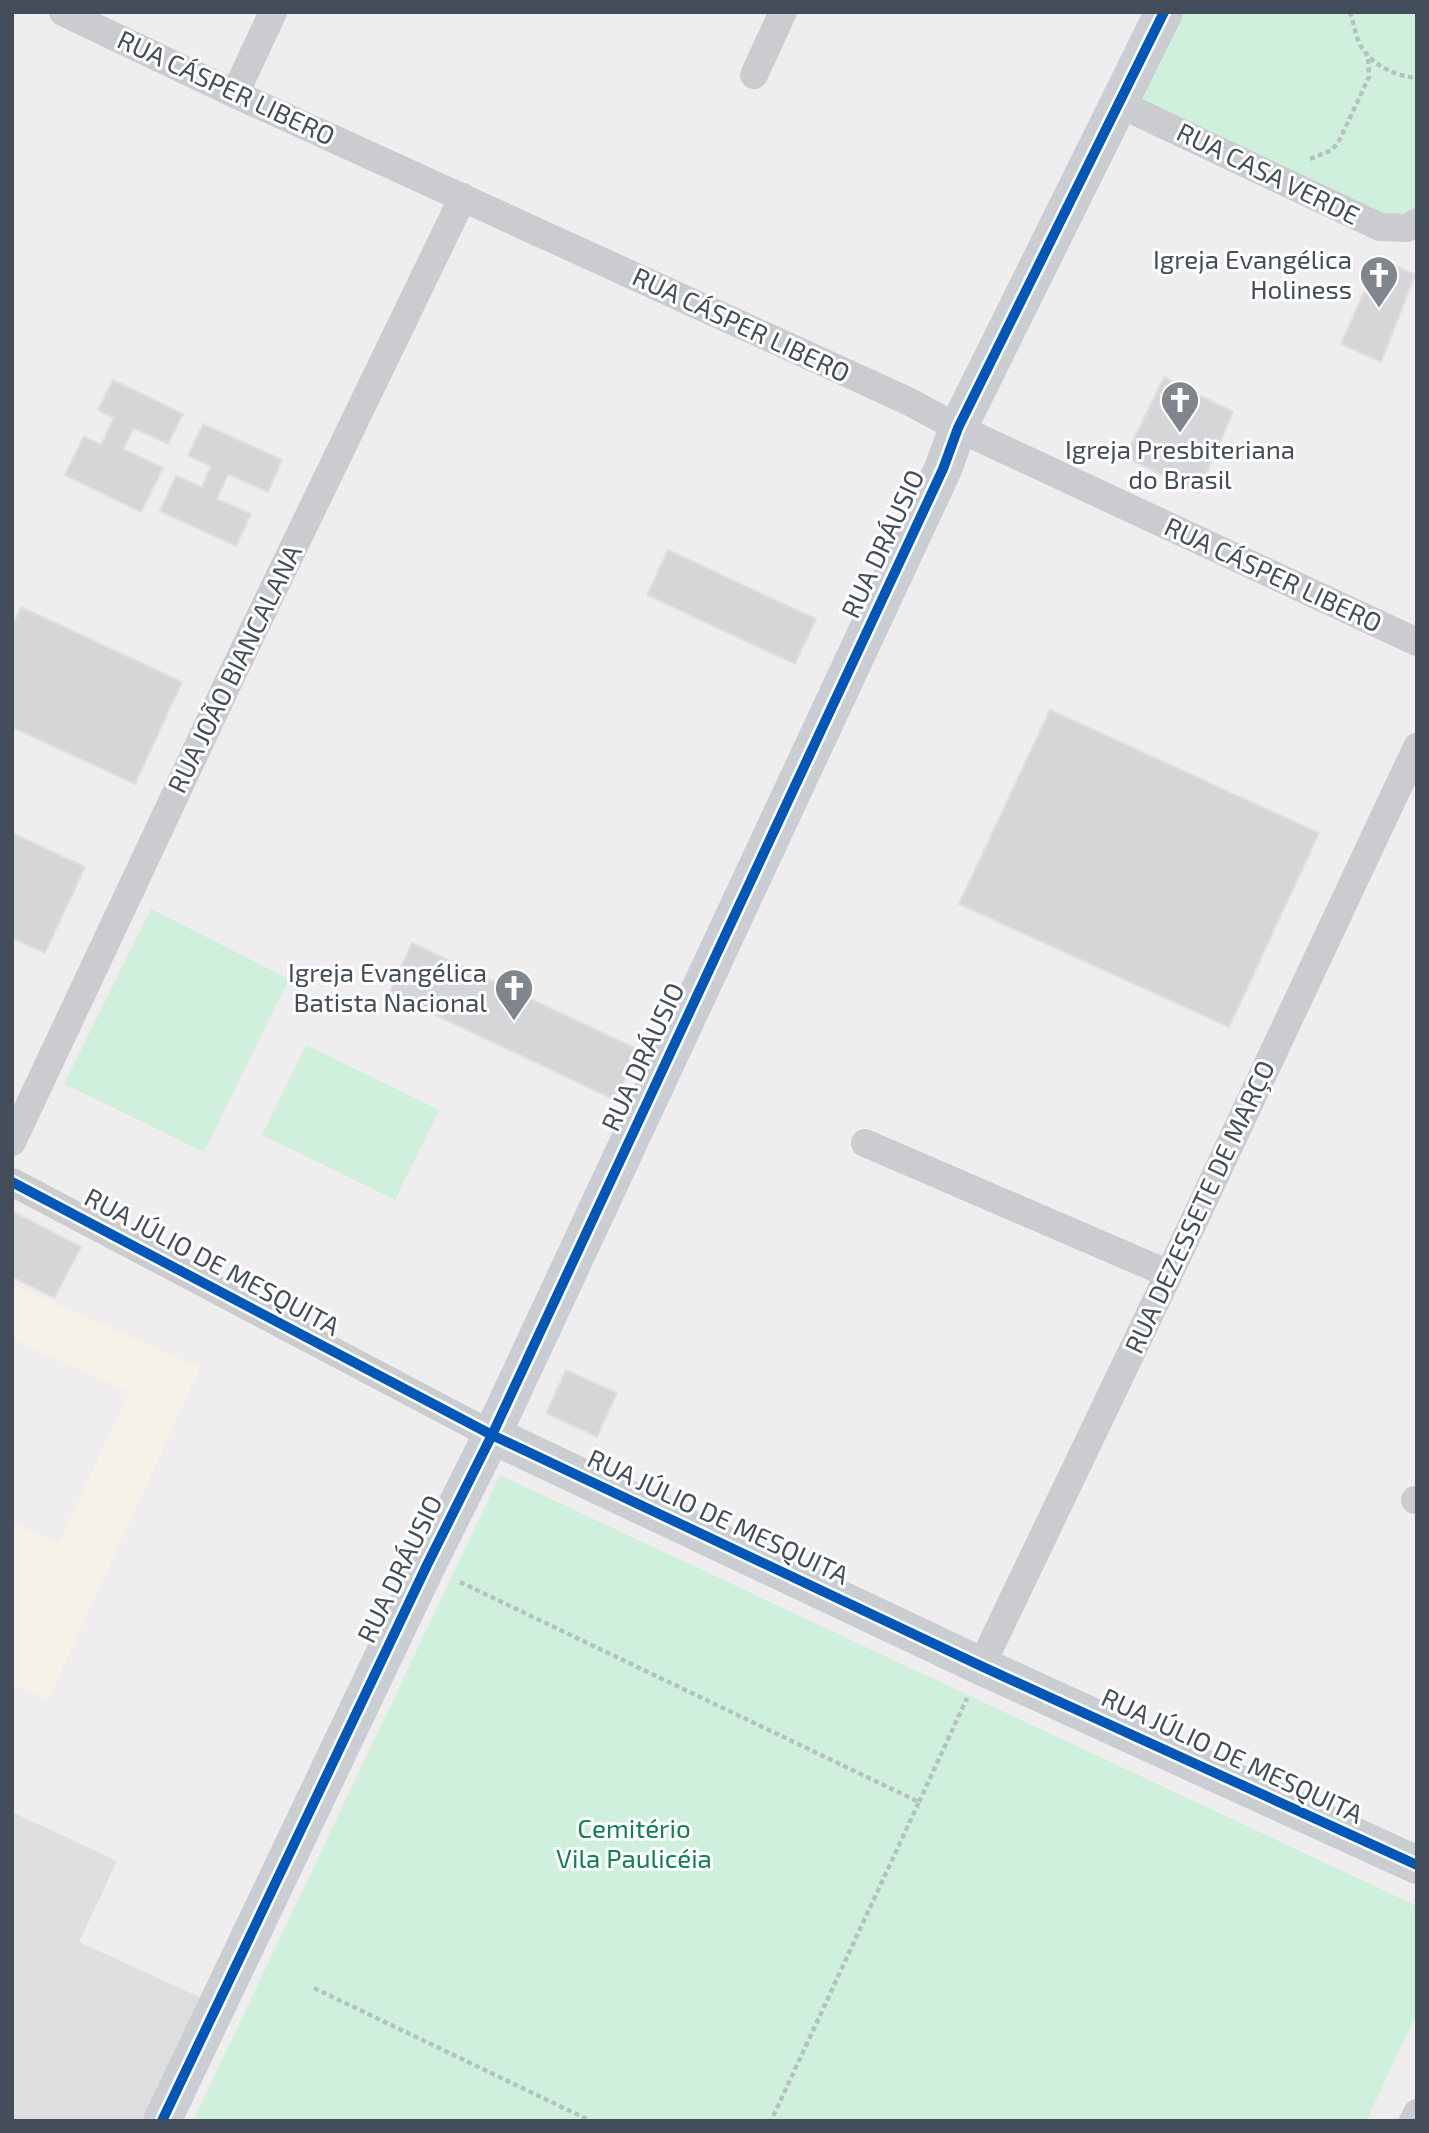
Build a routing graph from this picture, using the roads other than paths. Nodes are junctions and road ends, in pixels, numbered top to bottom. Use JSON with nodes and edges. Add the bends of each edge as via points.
{"nodes":[{"id":1,"x":63,"y":12,"type":"edge"},
{"id":2,"x":273,"y":12,"type":"edge"},
{"id":3,"x":783,"y":12,"type":"edge"},
{"id":4,"x":1164,"y":12,"type":"edge"},
{"id":5,"x":754,"y":75,"type":"dead end"},
{"id":6,"x":235,"y":93,"type":"junction"},
{"id":7,"x":1120,"y":104,"type":"junction"},
{"id":8,"x":463,"y":197,"type":"junction"},
{"id":9,"x":1417,"y":222,"type":"edge"},
{"id":10,"x":958,"y":428,"type":"junction"},
{"id":11,"x":1417,"y":642,"type":"edge"},
{"id":12,"x":1417,"y":747,"type":"edge"},
{"id":13,"x":12,"y":1142,"type":"edge"},
{"id":14,"x":865,"y":1143,"type":"dead end"},
{"id":15,"x":12,"y":1182,"type":"edge"},
{"id":16,"x":1169,"y":1274,"type":"junction"},
{"id":17,"x":492,"y":1435,"type":"junction"},
{"id":18,"x":981,"y":1666,"type":"junction"},
{"id":19,"x":1417,"y":1866,"type":"edge"},
{"id":20,"x":1417,"y":2113,"type":"edge"},
{"id":21,"x":162,"y":2121,"type":"edge"},
{"id":22,"x":1413,"y":2121,"type":"edge"}],
"edges":[{"from":1,"to":6,"type":"street","name":"RUA CÁSPER LIBERO"},
{"from":2,"to":6,"type":"street"},
{"from":3,"to":5,"type":"street"},
{"from":4,"to":7,"type":"street","name":"RUA DRÁUSIO"},
{"from":6,"to":8,"type":"street","name":"RUA CÁSPER LIBERO"},
{"from":7,"to":9,"type":"street","name":"RUA CASA VERDE","via":[[1380,227],[1407,228]]},
{"from":7,"to":10,"type":"street","name":"RUA DRÁUSIO"},
{"from":8,"to":10,"type":"street","name":"RUA CÁSPER LIBERO"},
{"from":8,"to":13,"type":"street","name":"RUA JOÃO BIANCALANA"},
{"from":10,"to":11,"type":"street","name":"RUA CÁSPER LIBERO"},
{"from":10,"to":17,"type":"street","name":"RUA DRÁUSIO","via":[[943,469]]},
{"from":12,"to":16,"type":"street","name":"RUA DEZESSETE DE MARÇO"},
{"from":14,"to":16,"type":"street"},
{"from":15,"to":17,"type":"street","name":"RUA JÚLIO DE MESQUITA"},
{"from":16,"to":18,"type":"street","name":"RUA DEZESSETE DE MARÇO"},
{"from":17,"to":18,"type":"street","name":"RUA JÚLIO DE MESQUITA"},
{"from":17,"to":21,"type":"street","name":"RUA DRÁUSIO"},
{"from":18,"to":19,"type":"street","name":"RUA JÚLIO DE MESQUITA"},
{"from":20,"to":22,"type":"street"}]}
